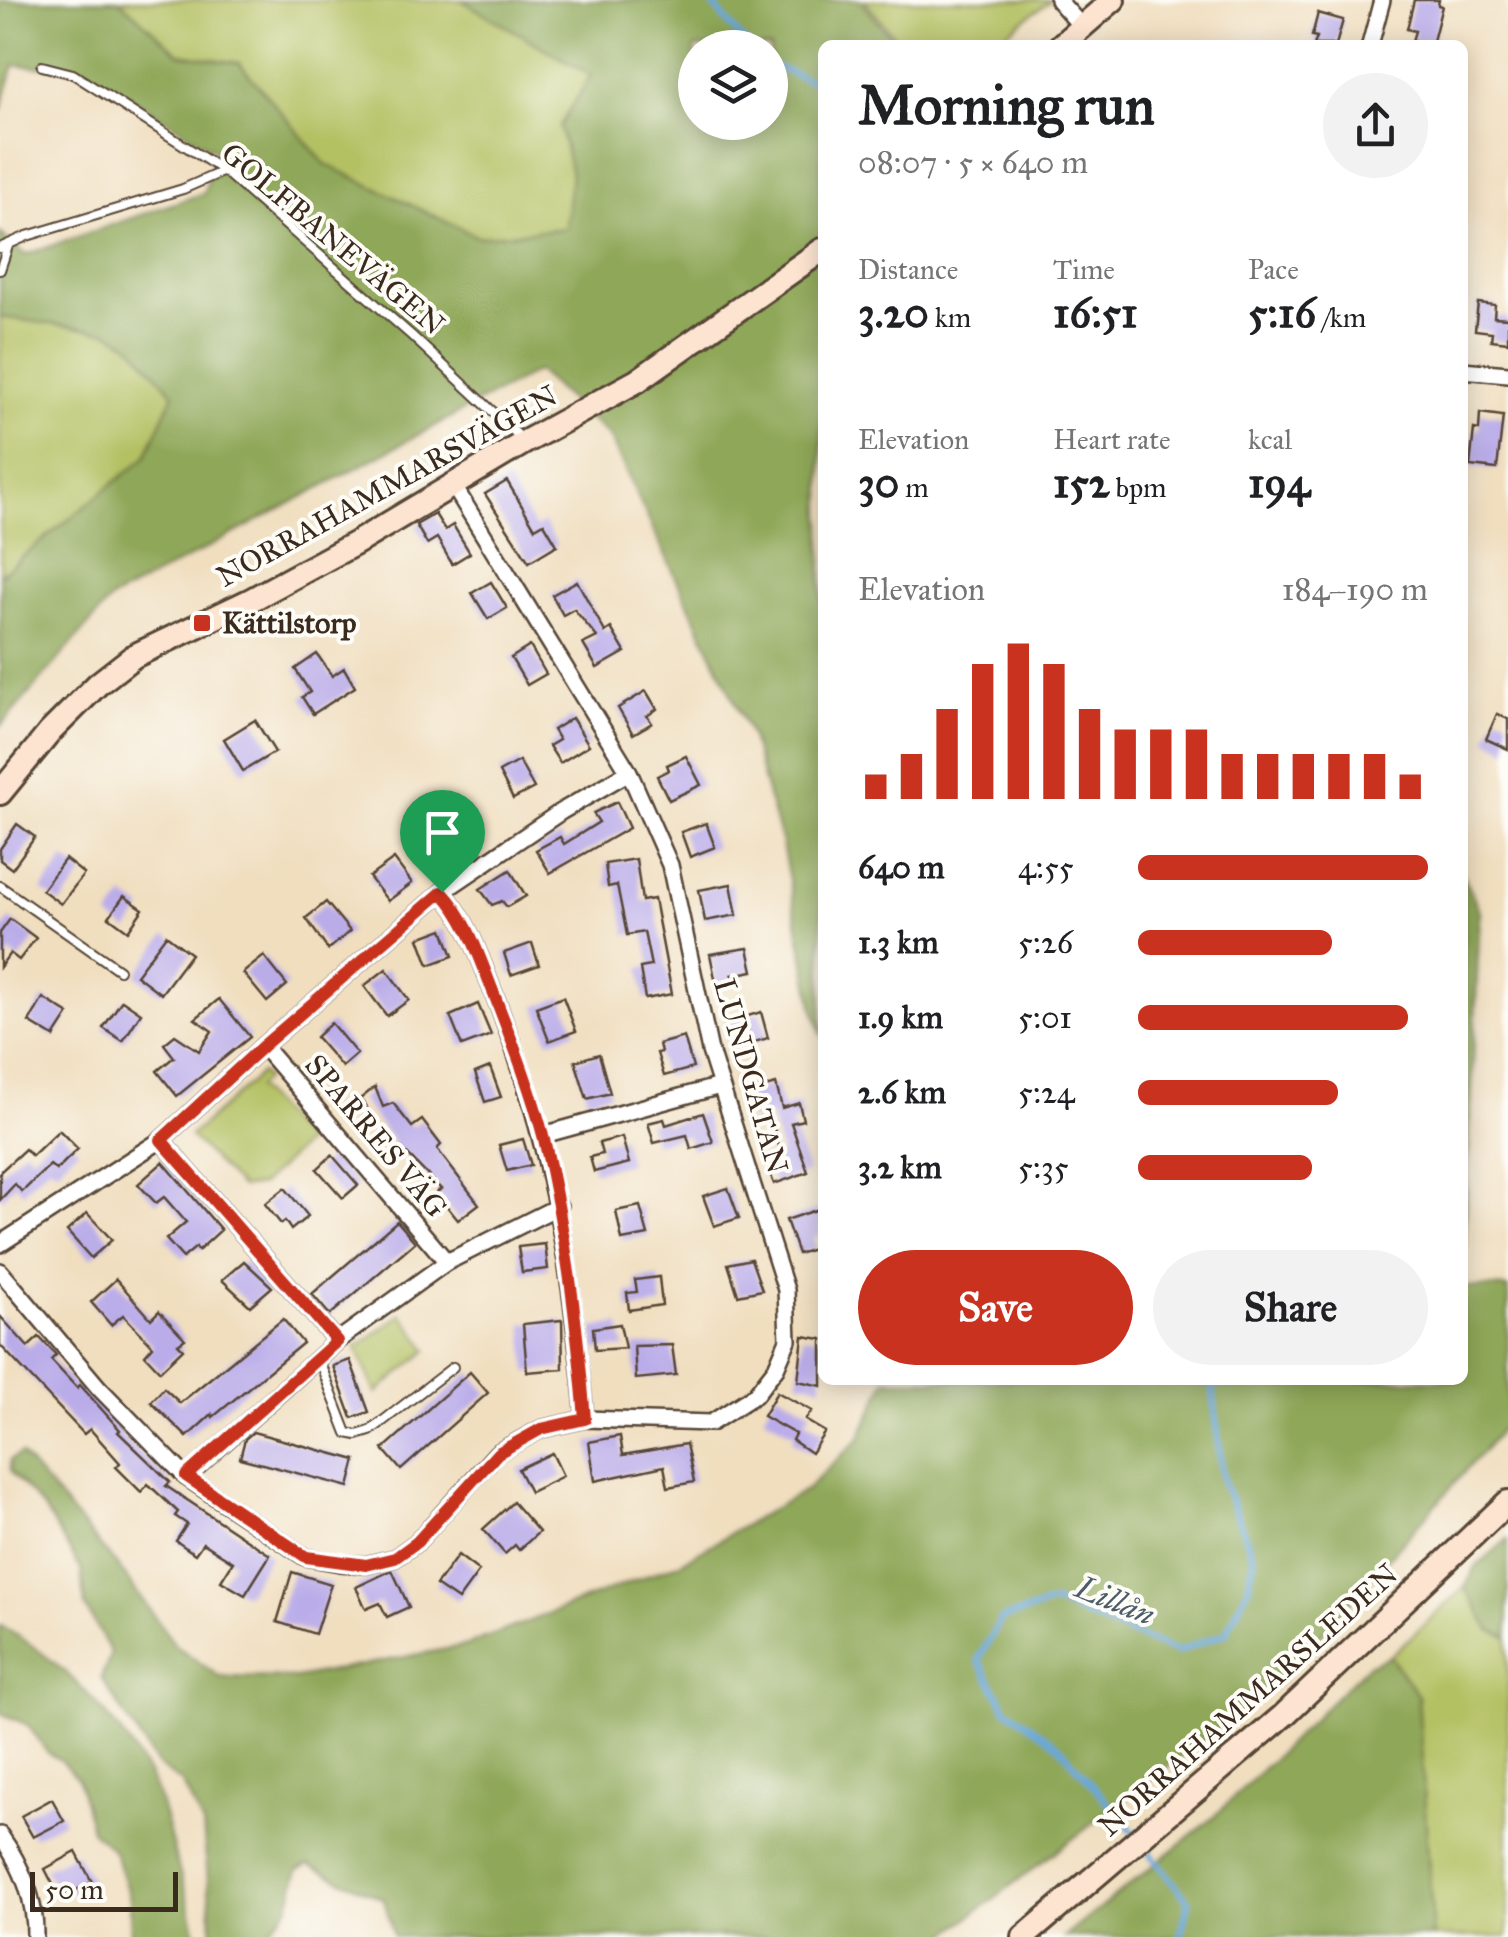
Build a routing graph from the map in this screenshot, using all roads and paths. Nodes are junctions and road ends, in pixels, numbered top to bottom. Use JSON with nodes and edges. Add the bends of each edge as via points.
{"nodes":[{"id":1,"x":1058,"y":0,"type":"edge"},
{"id":2,"x":1113,"y":0,"type":"edge"},
{"id":3,"x":1382,"y":0,"type":"edge"},
{"id":4,"x":1082,"y":27,"type":"junction"},
{"id":5,"x":1067,"y":40,"type":"edge"},
{"id":6,"x":1371,"y":40,"type":"edge"},
{"id":7,"x":42,"y":66,"type":"dead end"},
{"id":8,"x":224,"y":171,"type":"junction"},
{"id":9,"x":4,"y":247,"type":"edge"},
{"id":10,"x":818,"y":253,"type":"edge"},
{"id":11,"x":0,"y":270,"type":"edge"},
{"id":12,"x":1468,"y":371,"type":"edge"},
{"id":13,"x":1508,"y":374,"type":"edge"},
{"id":14,"x":525,"y":442,"type":"junction"},
{"id":15,"x":453,"y":485,"type":"junction"},
{"id":16,"x":630,"y":772,"type":"junction"},
{"id":17,"x":0,"y":793,"type":"edge"},
{"id":18,"x":0,"y":886,"type":"edge"},
{"id":19,"x":442,"y":892,"type":"junction"},
{"id":20,"x":119,"y":970,"type":"dead end"},
{"id":21,"x":263,"y":1046,"type":"junction"},
{"id":22,"x":720,"y":1086,"type":"junction"},
{"id":23,"x":543,"y":1135,"type":"junction"},
{"id":24,"x":161,"y":1140,"type":"junction"},
{"id":25,"x":559,"y":1206,"type":"junction"},
{"id":26,"x":0,"y":1244,"type":"edge"},
{"id":27,"x":446,"y":1262,"type":"junction"},
{"id":28,"x":0,"y":1271,"type":"edge"},
{"id":29,"x":337,"y":1341,"type":"junction"},
{"id":30,"x":318,"y":1358,"type":"junction"},
{"id":31,"x":453,"y":1367,"type":"dead end"},
{"id":32,"x":585,"y":1419,"type":"junction"},
{"id":33,"x":186,"y":1476,"type":"junction"},
{"id":34,"x":1508,"y":1502,"type":"edge"},
{"id":35,"x":0,"y":1835,"type":"edge"},
{"id":36,"x":35,"y":1937,"type":"edge"},
{"id":37,"x":1024,"y":1937,"type":"edge"}],
"edges":[{"from":1,"to":4,"type":"street"},
{"from":2,"to":4,"type":"street"},
{"from":3,"to":6,"type":"street"},
{"from":4,"to":5,"type":"street"},
{"from":7,"to":8,"type":"lane","name":"GOLFBANEVÄGEN","via":[[73,74]]},
{"from":8,"to":9,"type":"lane"},
{"from":8,"to":14,"type":"lane","name":"GOLFBANEVÄGEN"},
{"from":9,"to":11,"type":"lane"},
{"from":10,"to":14,"type":"street","name":"NORRAHAMMARSVÄGEN","via":[[637,381]]},
{"from":12,"to":13,"type":"street"},
{"from":14,"to":15,"type":"street","name":"NORRAHAMMARSVÄGEN"},
{"from":15,"to":16,"type":"street","name":"LUNDGATAN"},
{"from":15,"to":17,"type":"street","name":"NORRAHAMMARSVÄGEN","via":[[248,601],[134,656],[50,732]]},
{"from":16,"to":19,"type":"street"},
{"from":16,"to":22,"type":"street","name":"LUNDGATAN","via":[[670,864]]},
{"from":18,"to":20,"type":"lane"},
{"from":19,"to":21,"type":"street"},
{"from":19,"to":23,"type":"street","via":[[457,908],[489,982]]},
{"from":21,"to":24,"type":"street"},
{"from":21,"to":27,"type":"street","name":"SPARRES VÄG"},
{"from":22,"to":23,"type":"street"},
{"from":22,"to":32,"type":"street","name":"LUNDGATAN","via":[[786,1290],[788,1340],[756,1395],[711,1423]]},
{"from":23,"to":25,"type":"street"},
{"from":24,"to":26,"type":"street"},
{"from":24,"to":29,"type":"street"},
{"from":25,"to":27,"type":"street"},
{"from":25,"to":32,"type":"street"},
{"from":27,"to":29,"type":"street"},
{"from":28,"to":33,"type":"street","name":"LUNDGATAN","via":[[99,1388]]},
{"from":29,"to":30,"type":"street"},
{"from":30,"to":31,"type":"lane","via":[[348,1432],[357,1435]]},
{"from":30,"to":33,"type":"street"},
{"from":32,"to":33,"type":"street","name":"LUNDGATAN","via":[[541,1429],[498,1453],[417,1542],[395,1558],[366,1565],[306,1557]]},
{"from":34,"to":37,"type":"street","name":"NORRAHAMMARSLEDEN","via":[[1284,1715]]},
{"from":35,"to":36,"type":"street","via":[[32,1895]]}]}
